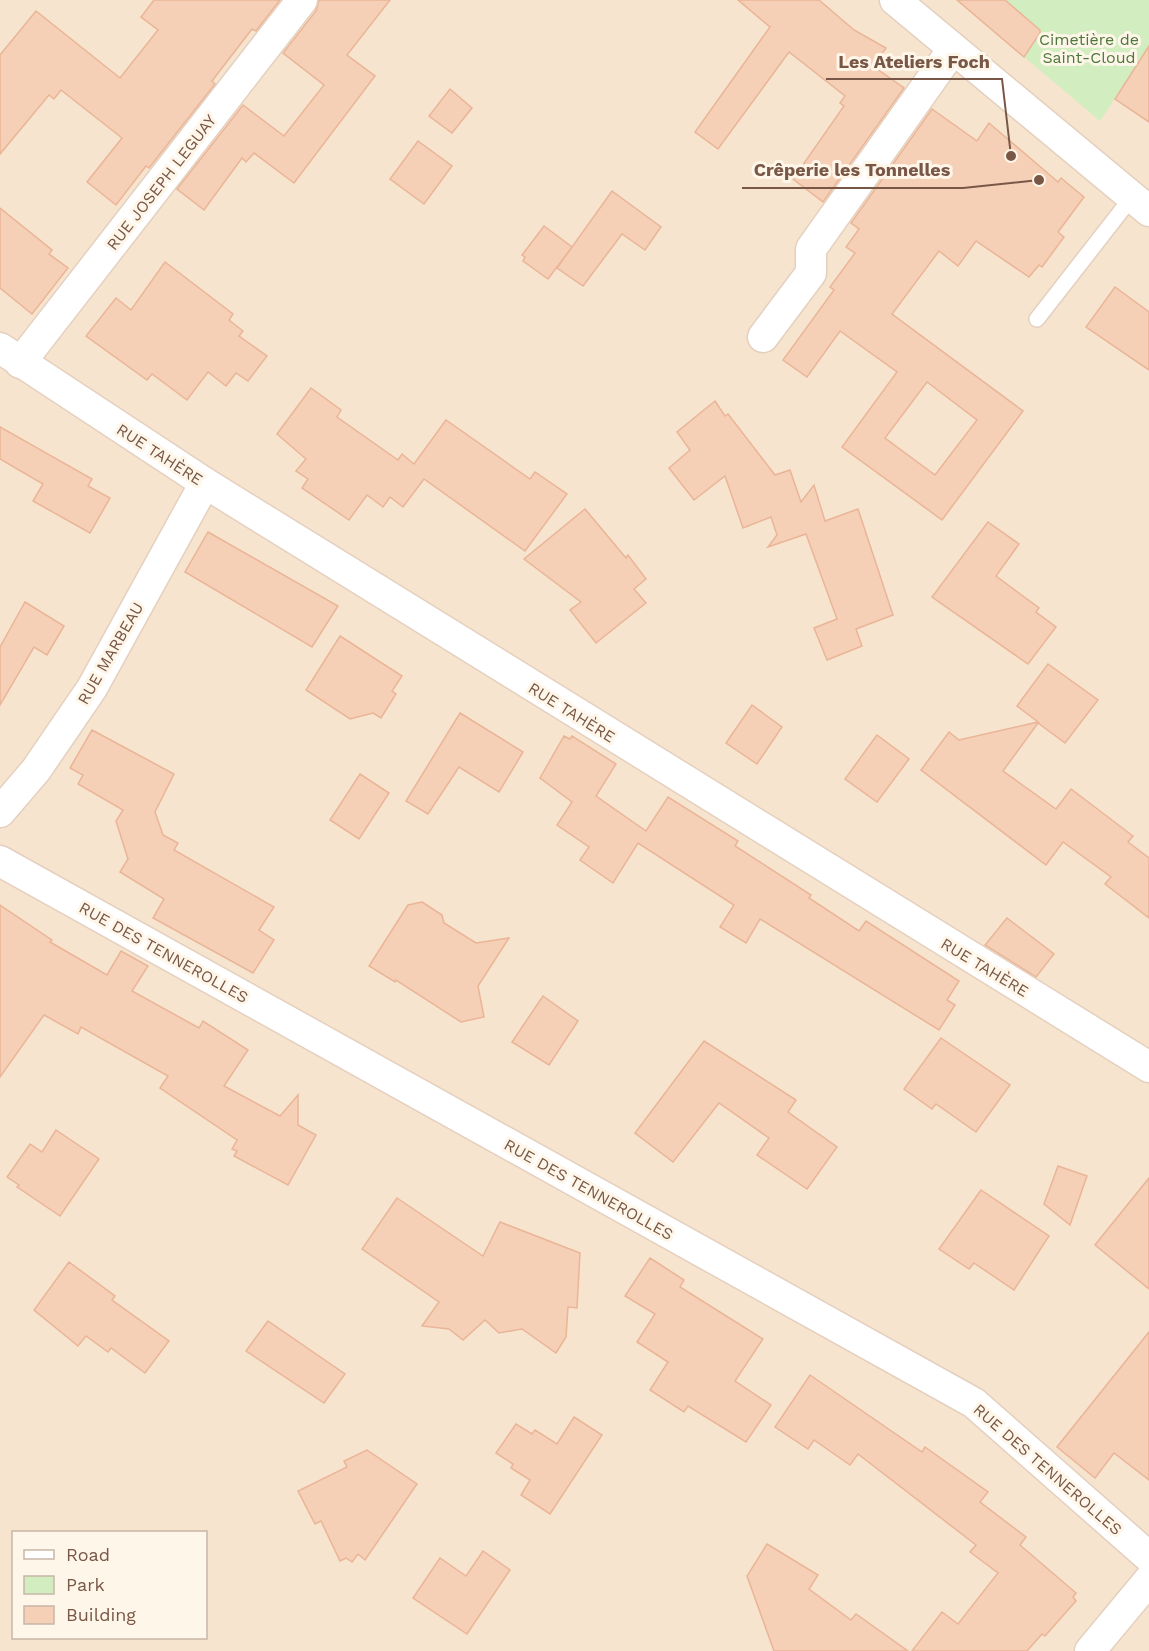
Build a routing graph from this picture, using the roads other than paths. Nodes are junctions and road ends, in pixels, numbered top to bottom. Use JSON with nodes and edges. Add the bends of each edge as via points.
{"nodes":[{"id":1,"x":302,"y":0,"type":"edge"},
{"id":2,"x":895,"y":0,"type":"edge"},
{"id":3,"x":953,"y":49,"type":"junction"},
{"id":4,"x":1140,"y":204,"type":"edge"},
{"id":5,"x":1037,"y":319,"type":"dead end"},
{"id":6,"x":763,"y":337,"type":"dead end"},
{"id":7,"x":10,"y":355,"type":"edge"},
{"id":8,"x":205,"y":483,"type":"junction"},
{"id":9,"x":0,"y":812,"type":"edge"},
{"id":10,"x":0,"y":861,"type":"edge"},
{"id":11,"x":1149,"y":1067,"type":"edge"},
{"id":12,"x":1149,"y":1557,"type":"edge"},
{"id":13,"x":1149,"y":1580,"type":"edge"},
{"id":14,"x":1090,"y":1651,"type":"edge"}],
"edges":[{"from":1,"to":7,"type":"street","name":"RUE JOSEPH LEGUAY"},
{"from":2,"to":3,"type":"street"},
{"from":3,"to":4,"type":"street"},
{"from":3,"to":6,"type":"street","via":[[811,249],[811,273]]},
{"from":4,"to":5,"type":"lane"},
{"from":7,"to":8,"type":"street","name":"RUE TAHÈRE"},
{"from":8,"to":9,"type":"street","name":"RUE MARBEAU","via":[[92,688],[36,770]]},
{"from":8,"to":11,"type":"street","name":"RUE TAHÈRE"},
{"from":10,"to":12,"type":"street","name":"RUE DES TENNEROLLES","via":[[974,1403]]},
{"from":13,"to":14,"type":"street"}]}
